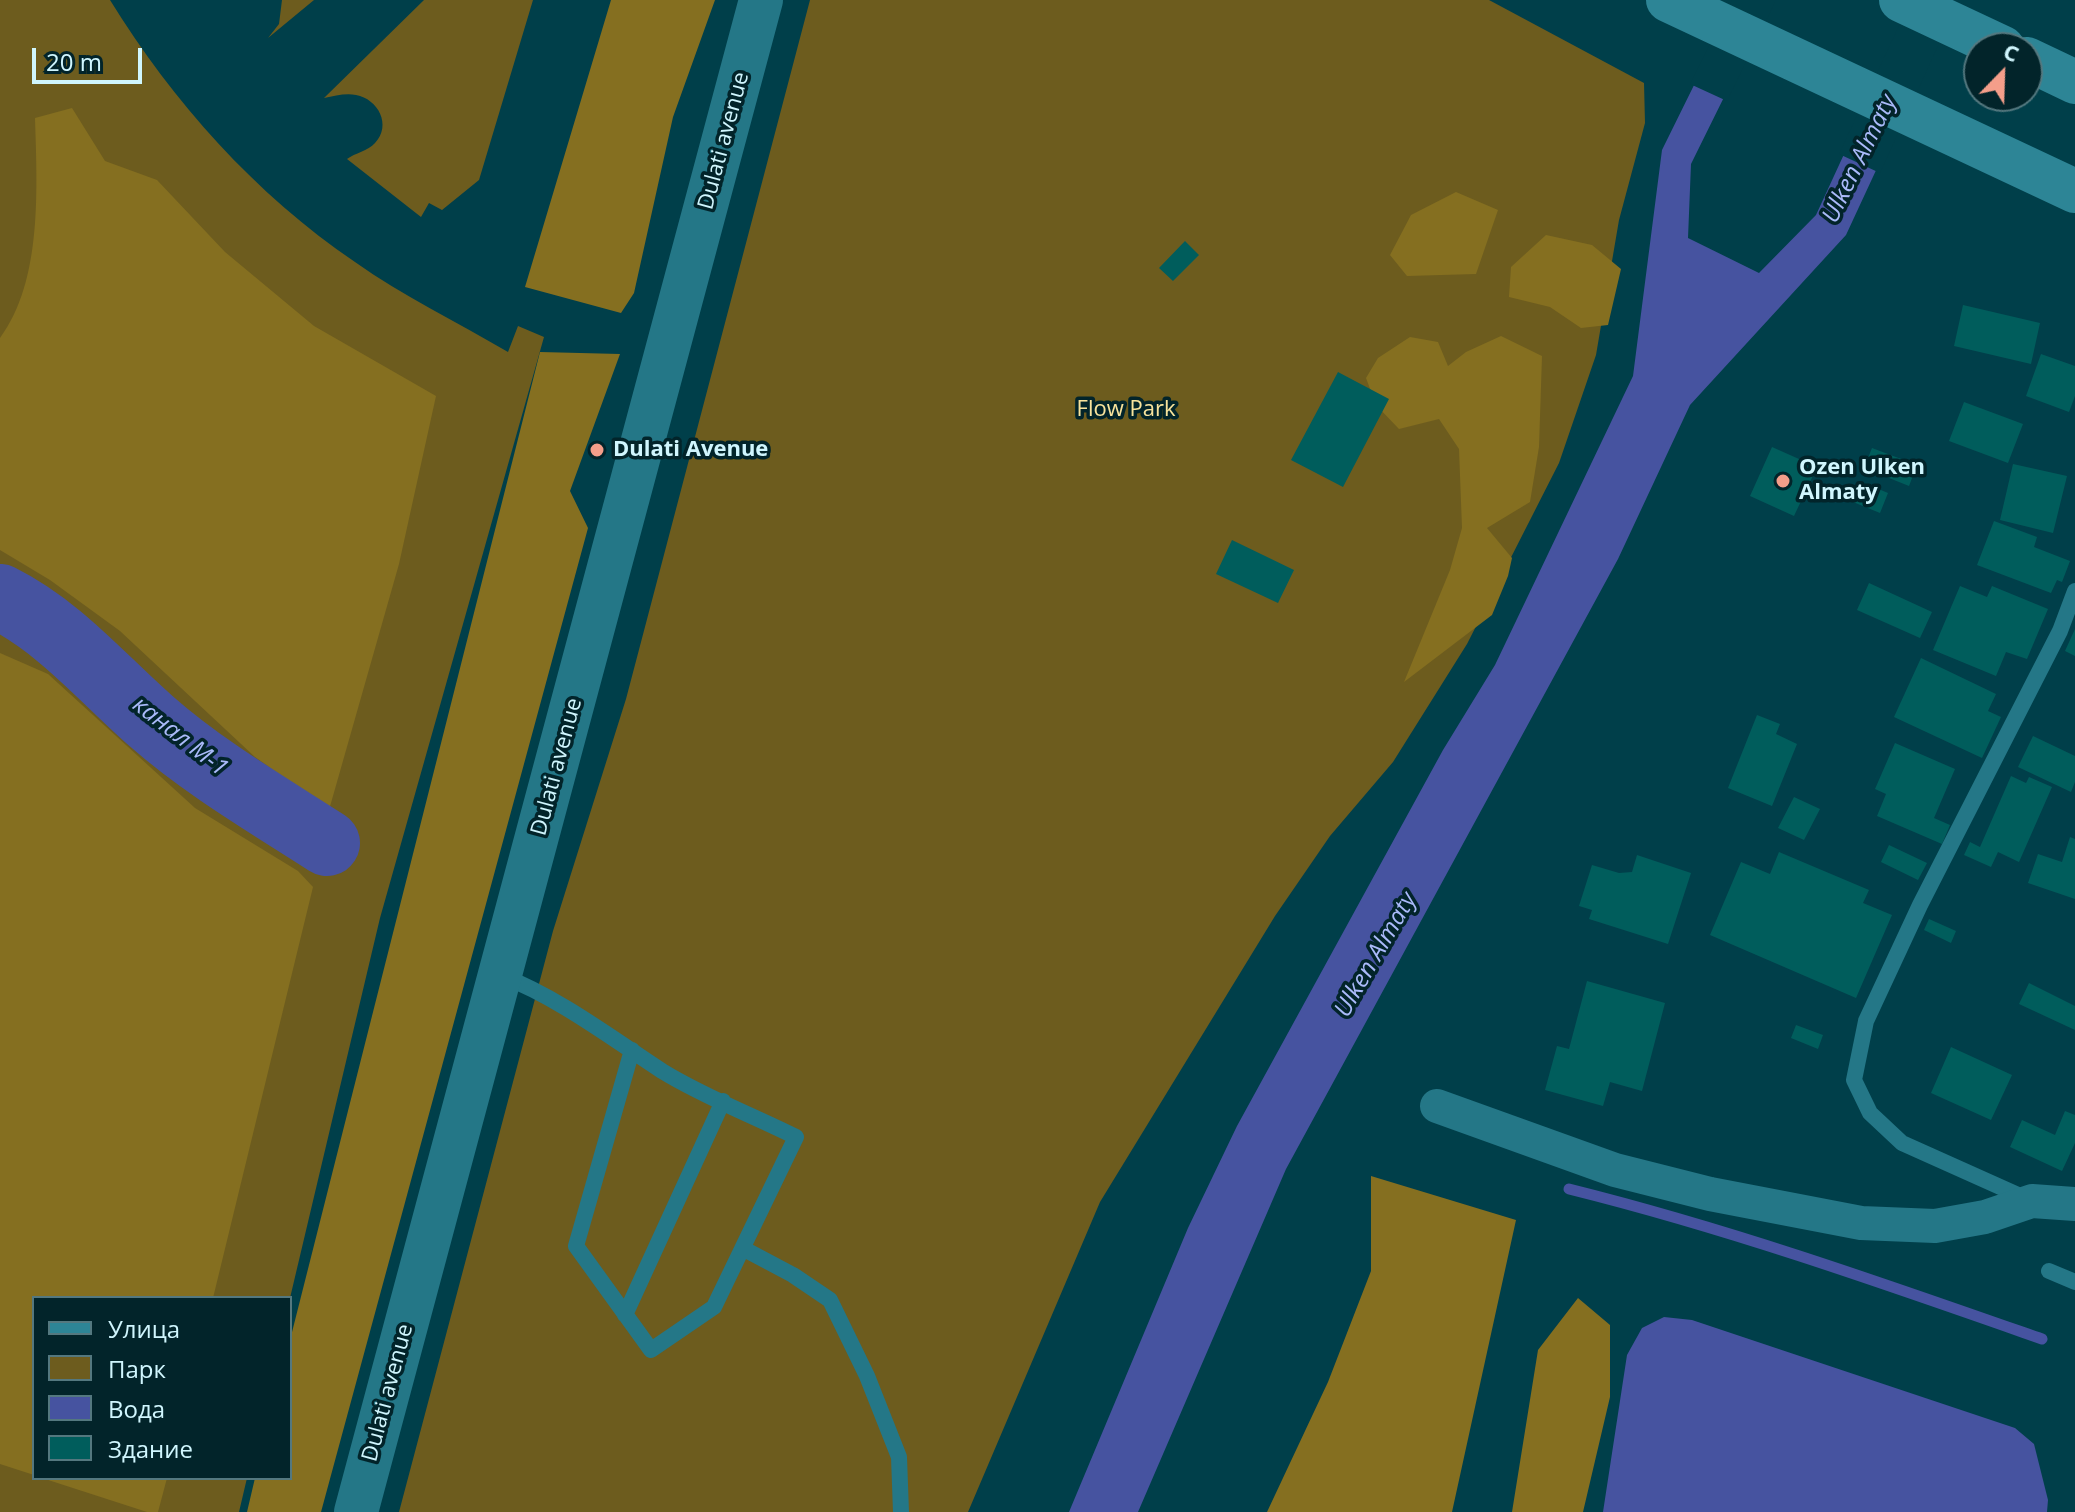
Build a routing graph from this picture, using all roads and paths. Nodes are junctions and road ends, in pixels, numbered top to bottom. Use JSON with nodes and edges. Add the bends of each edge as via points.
{"nodes":[{"id":1,"x":1668,"y":0,"type":"edge"},
{"id":2,"x":1901,"y":0,"type":"edge"},
{"id":3,"x":761,"y":7,"type":"edge"},
{"id":4,"x":1969,"y":32,"type":"edge"},
{"id":5,"x":2043,"y":67,"type":"edge"},
{"id":6,"x":2075,"y":82,"type":"edge"},
{"id":7,"x":2062,"y":186,"type":"edge"},
{"id":8,"x":2075,"y":591,"type":"edge"},
{"id":9,"x":501,"y":975,"type":"junction"},
{"id":10,"x":632,"y":1050,"type":"junction"},
{"id":11,"x":723,"y":1101,"type":"junction"},
{"id":12,"x":1437,"y":1106,"type":"dead end"},
{"id":13,"x":2032,"y":1201,"type":"junction"},
{"id":14,"x":2075,"y":1204,"type":"edge"},
{"id":15,"x":744,"y":1249,"type":"junction"},
{"id":16,"x":2049,"y":1271,"type":"dead end"},
{"id":17,"x":2075,"y":1282,"type":"edge"},
{"id":18,"x":625,"y":1315,"type":"junction"},
{"id":19,"x":356,"y":1512,"type":"edge"},
{"id":20,"x":901,"y":1512,"type":"edge"}],
"edges":[{"from":1,"to":7,"type":"main road"},
{"from":2,"to":4,"type":"main road"},
{"from":3,"to":9,"type":"main road","name":"Dulati avenue"},
{"from":5,"to":6,"type":"main road"},
{"from":8,"to":13,"type":"lane","via":[[1866,1021],[1854,1080],[1870,1113],[1902,1143]]},
{"from":9,"to":10,"type":"lane"},
{"from":9,"to":19,"type":"main road","name":"Dulati avenue"},
{"from":10,"to":11,"type":"lane"},
{"from":10,"to":18,"type":"lane","via":[[576,1246]]},
{"from":11,"to":15,"type":"lane","via":[[796,1137]]},
{"from":11,"to":18,"type":"lane"},
{"from":12,"to":13,"type":"street","via":[[1615,1170],[1861,1223],[1935,1226]]},
{"from":13,"to":14,"type":"street"},
{"from":15,"to":18,"type":"lane","via":[[714,1307],[651,1350]]},
{"from":15,"to":20,"type":"lane","via":[[830,1300],[899,1457]]},
{"from":16,"to":17,"type":"lane"}]}
